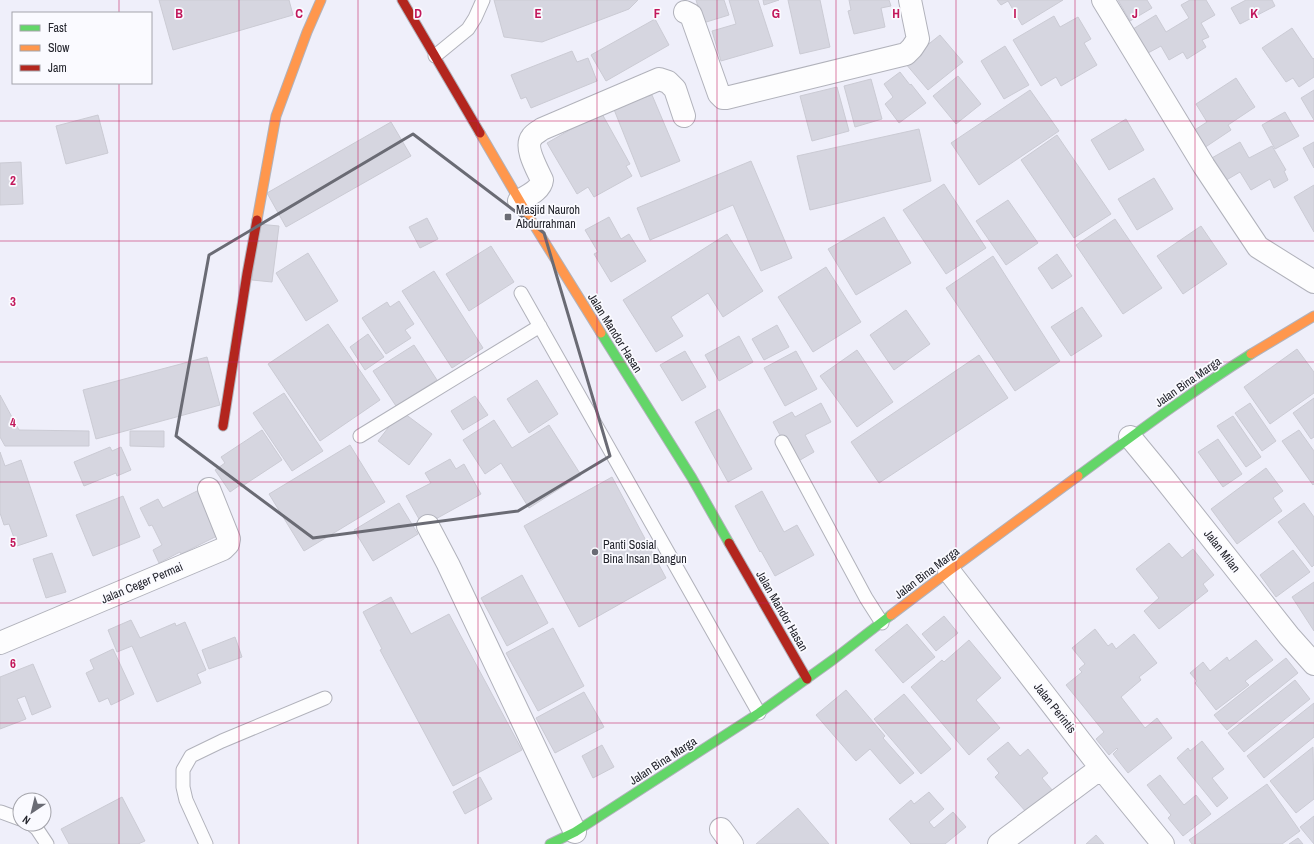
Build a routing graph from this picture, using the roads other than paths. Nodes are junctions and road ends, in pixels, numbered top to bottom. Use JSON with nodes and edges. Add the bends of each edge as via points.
{"nodes":[{"id":1,"x":321,"y":0,"type":"edge"},
{"id":2,"x":402,"y":0,"type":"edge"},
{"id":3,"x":483,"y":0,"type":"edge"},
{"id":4,"x":910,"y":0,"type":"edge"},
{"id":5,"x":1103,"y":0,"type":"edge"},
{"id":6,"x":686,"y":12,"type":"dead end"},
{"id":7,"x":435,"y":56,"type":"junction"},
{"id":8,"x":684,"y":116,"type":"dead end"},
{"id":9,"x":519,"y":201,"type":"junction"},
{"id":10,"x":1314,"y":282,"type":"edge"},
{"id":11,"x":521,"y":293,"type":"dead end"},
{"id":12,"x":1314,"y":316,"type":"edge"},
{"id":13,"x":540,"y":326,"type":"junction"},
{"id":14,"x":223,"y":426,"type":"dead end"},
{"id":15,"x":360,"y":436,"type":"dead end"},
{"id":16,"x":1130,"y":437,"type":"junction"},
{"id":17,"x":782,"y":442,"type":"dead end"},
{"id":18,"x":209,"y":489,"type":"dead end"},
{"id":19,"x":428,"y":526,"type":"dead end"},
{"id":20,"x":949,"y":571,"type":"junction"},
{"id":21,"x":882,"y":622,"type":"junction"},
{"id":22,"x":0,"y":644,"type":"edge"},
{"id":23,"x":1314,"y":664,"type":"edge"},
{"id":24,"x":807,"y":679,"type":"junction"},
{"id":25,"x":324,"y":698,"type":"dead end"},
{"id":26,"x":759,"y":713,"type":"junction"},
{"id":27,"x":1101,"y":768,"type":"junction"},
{"id":28,"x":1,"y":812,"type":"dead end"},
{"id":29,"x":12,"y":815,"type":"edge"},
{"id":30,"x":39,"y":832,"type":"edge"},
{"id":31,"x":575,"y":832,"type":"junction"},
{"id":32,"x":47,"y":844,"type":"edge"},
{"id":33,"x":206,"y":844,"type":"edge"},
{"id":34,"x":551,"y":844,"type":"edge"},
{"id":35,"x":1000,"y":844,"type":"edge"},
{"id":36,"x":1163,"y":844,"type":"edge"}],
"edges":[{"from":1,"to":14,"type":"street","via":[[276,116]]},
{"from":2,"to":7,"type":"street","name":"Jalan Mandor Hasan"},
{"from":3,"to":7,"type":"lane","via":[[476,18],[468,29]]},
{"from":4,"to":6,"type":"street","via":[[918,39],[906,54],[724,98],[719,94],[691,15]]},
{"from":5,"to":10,"type":"street","via":[[1204,166],[1258,247]]},
{"from":7,"to":9,"type":"street","name":"Jalan Mandor Hasan"},
{"from":8,"to":9,"type":"street","via":[[675,90],[668,82],[659,79],[542,129],[528,144],[542,184]]},
{"from":9,"to":24,"type":"street","name":"Jalan Mandor Hasan","via":[[692,478]]},
{"from":11,"to":13,"type":"lane"},
{"from":12,"to":16,"type":"street","name":"Jalan Bina Marga","via":[[1221,373]]},
{"from":13,"to":15,"type":"lane"},
{"from":13,"to":26,"type":"lane"},
{"from":16,"to":20,"type":"street","name":"Jalan Bina Marga"},
{"from":16,"to":23,"type":"street","name":"Jalan Milan"},
{"from":17,"to":21,"type":"lane","via":[[866,598]]},
{"from":18,"to":22,"type":"street","name":"Jalan Ceger Permai","via":[[229,539],[223,549]]},
{"from":19,"to":31,"type":"street"},
{"from":20,"to":21,"type":"street","name":"Jalan Bina Marga"},
{"from":20,"to":27,"type":"street","name":"Jalan Perintis"},
{"from":21,"to":24,"type":"street","name":"Jalan Bina Marga"},
{"from":24,"to":26,"type":"street","name":"Jalan Bina Marga"},
{"from":25,"to":33,"type":"lane","via":[[191,756],[183,770],[183,787],[186,800]]},
{"from":26,"to":31,"type":"street","name":"Jalan Bina Marga"},
{"from":27,"to":35,"type":"street"},
{"from":27,"to":36,"type":"street","name":"Jalan Perintis"},
{"from":28,"to":29,"type":"lane"},
{"from":30,"to":32,"type":"lane"},
{"from":31,"to":34,"type":"street","name":"Jalan Bina Marga"}]}
